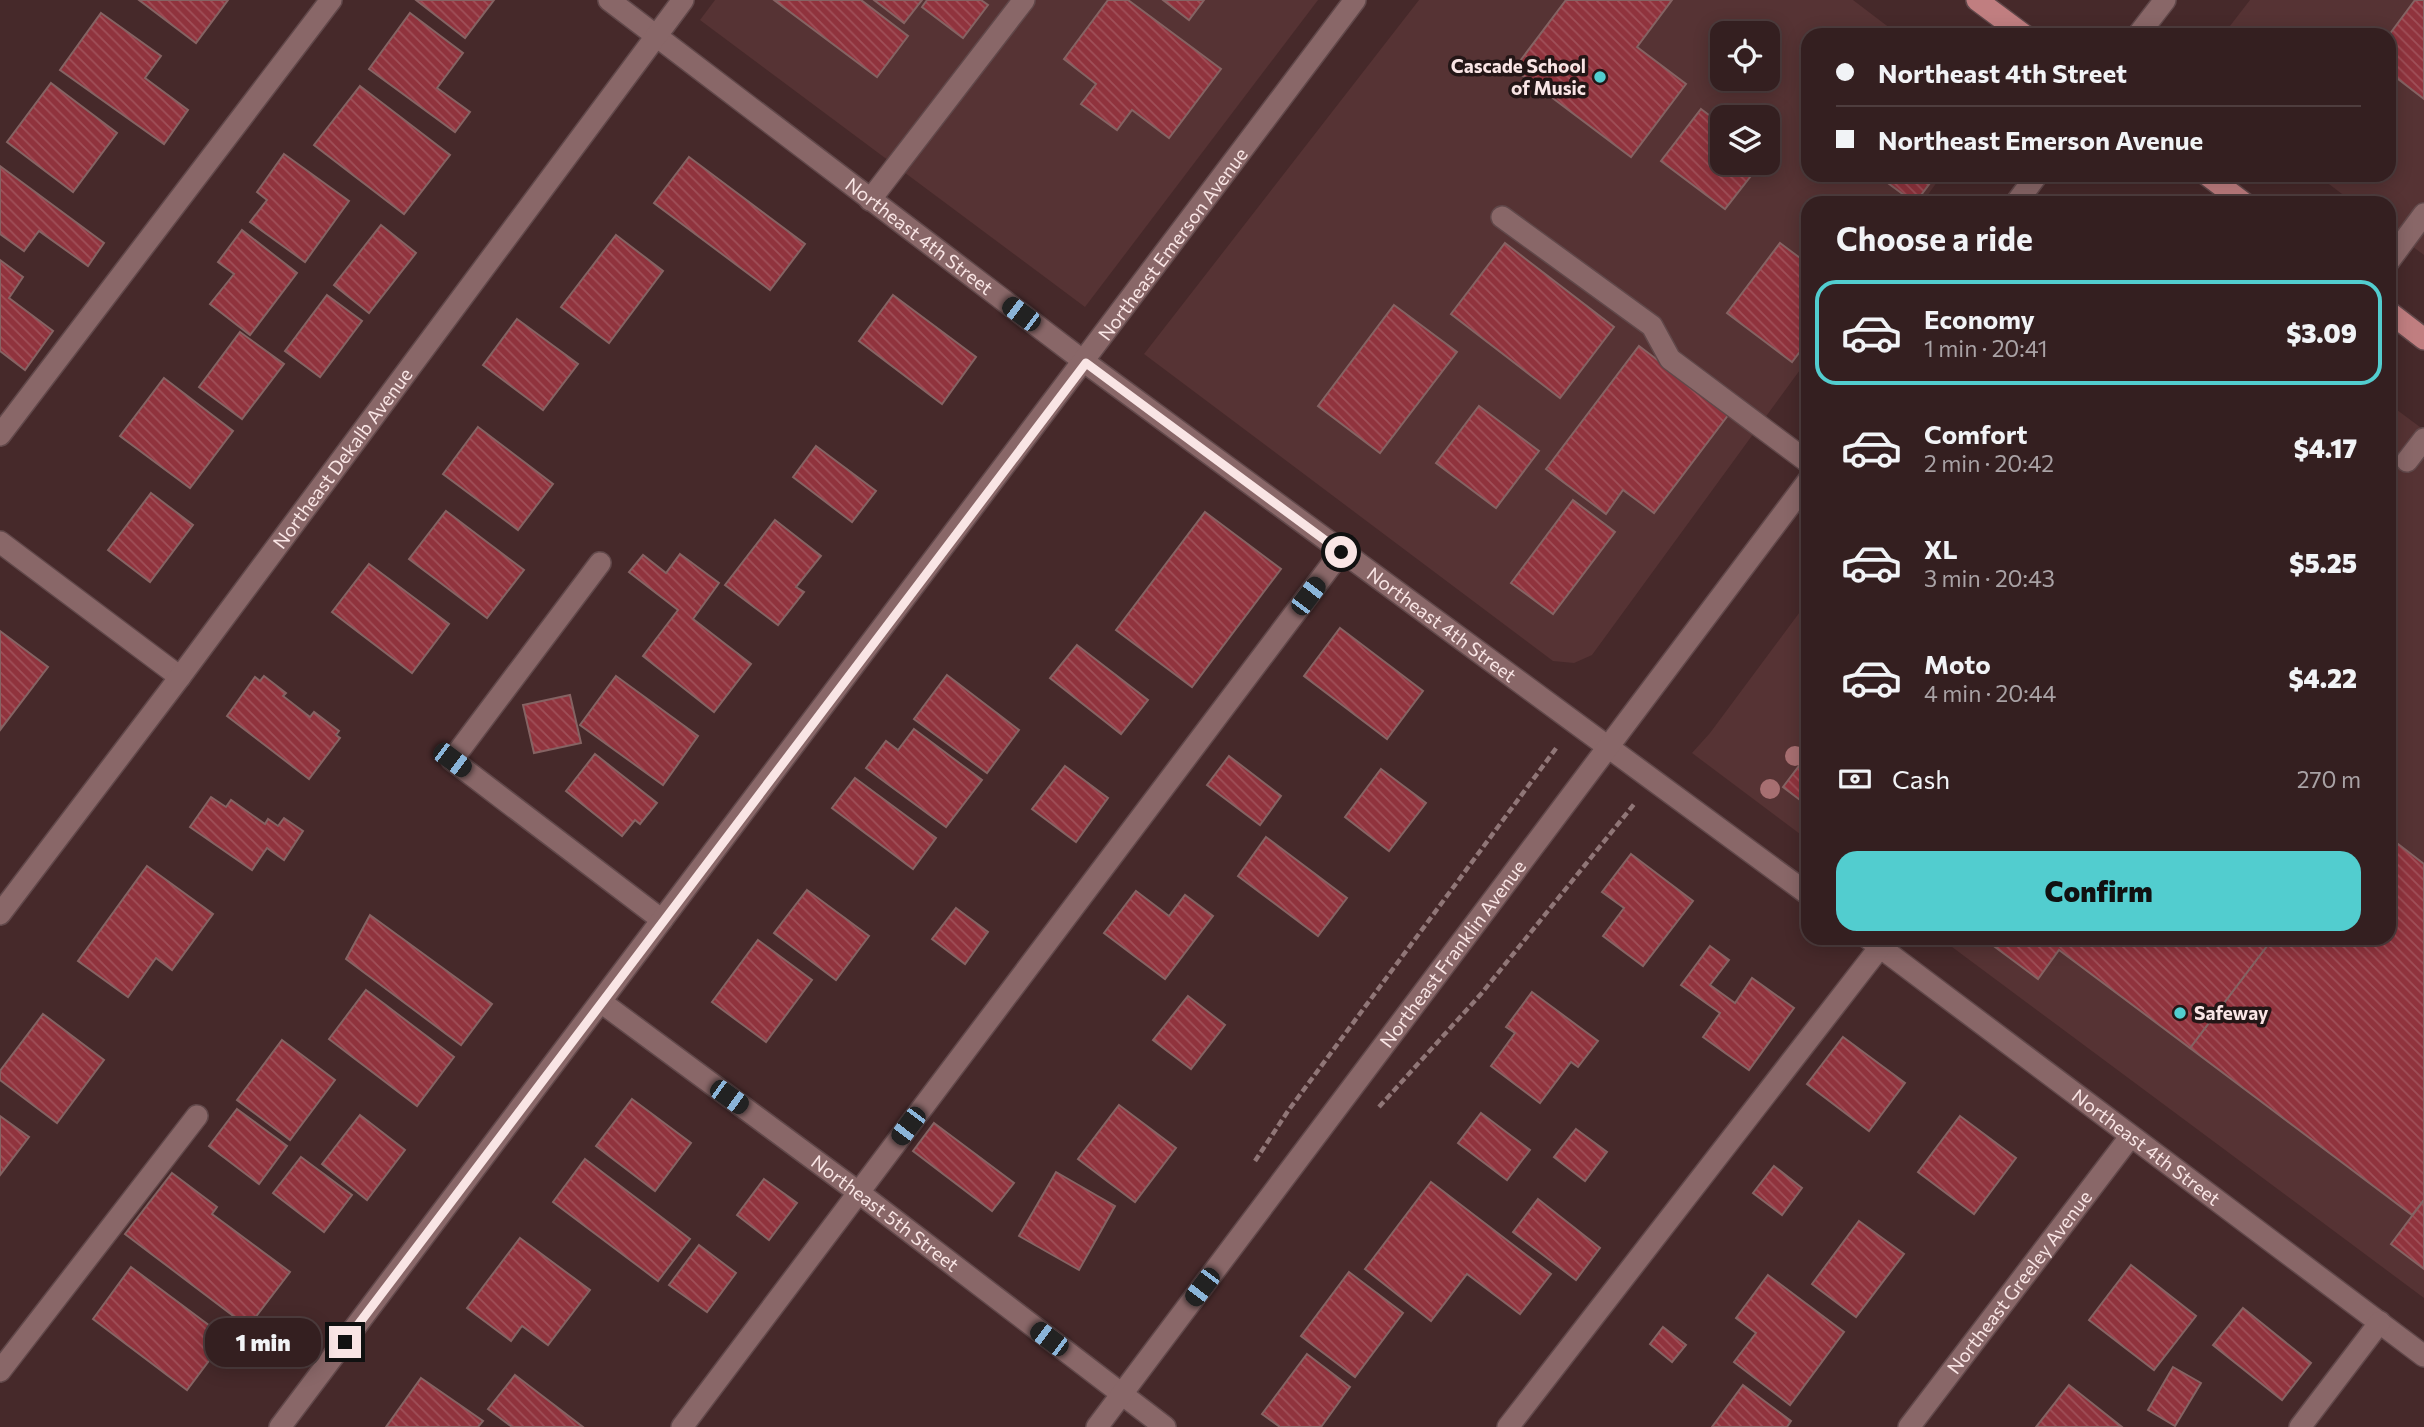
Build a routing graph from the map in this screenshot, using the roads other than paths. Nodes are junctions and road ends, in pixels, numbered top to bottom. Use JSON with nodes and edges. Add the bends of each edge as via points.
{"nodes":[{"id":1,"x":331,"y":0,"type":"edge"},
{"id":2,"x":609,"y":0,"type":"edge"},
{"id":3,"x":683,"y":0,"type":"edge"},
{"id":4,"x":1024,"y":0,"type":"edge"},
{"id":5,"x":1355,"y":0,"type":"edge"},
{"id":6,"x":1977,"y":0,"type":"edge"},
{"id":7,"x":2165,"y":0,"type":"edge"},
{"id":8,"x":2015,"y":28,"type":"edge"},
{"id":9,"x":2143,"y":28,"type":"edge"},
{"id":10,"x":655,"y":35,"type":"junction"},
{"id":11,"x":2216,"y":182,"type":"edge"},
{"id":12,"x":2235,"y":196,"type":"edge"},
{"id":13,"x":870,"y":200,"type":"junction"},
{"id":14,"x":1502,"y":217,"type":"dead end"},
{"id":15,"x":2423,"y":218,"type":"edge"},
{"id":16,"x":2396,"y":252,"type":"edge"},
{"id":17,"x":2396,"y":317,"type":"edge"},
{"id":18,"x":2424,"y":339,"type":"edge"},
{"id":19,"x":1086,"y":363,"type":"junction"},
{"id":20,"x":0,"y":435,"type":"edge"},
{"id":21,"x":2424,"y":439,"type":"edge"},
{"id":22,"x":1801,"y":456,"type":"edge"},
{"id":23,"x":2407,"y":461,"type":"dead end"},
{"id":24,"x":1801,"y":490,"type":"edge"},
{"id":25,"x":0,"y":542,"type":"edge"},
{"id":26,"x":1341,"y":552,"type":"junction"},
{"id":27,"x":600,"y":563,"type":"dead end"},
{"id":28,"x":180,"y":677,"type":"junction"},
{"id":29,"x":1607,"y":748,"type":"junction"},
{"id":30,"x":1801,"y":889,"type":"edge"},
{"id":31,"x":0,"y":915,"type":"edge"},
{"id":32,"x":662,"y":920,"type":"junction"},
{"id":33,"x":1872,"y":945,"type":"edge"},
{"id":34,"x":1878,"y":945,"type":"edge"},
{"id":35,"x":601,"y":1002,"type":"junction"},
{"id":36,"x":197,"y":1116,"type":"dead end"},
{"id":37,"x":2130,"y":1137,"type":"junction"},
{"id":38,"x":858,"y":1192,"type":"junction"},
{"id":39,"x":2380,"y":1322,"type":"junction"},
{"id":40,"x":2424,"y":1356,"type":"edge"},
{"id":41,"x":0,"y":1371,"type":"edge"},
{"id":42,"x":1122,"y":1394,"type":"junction"},
{"id":43,"x":281,"y":1427,"type":"edge"},
{"id":44,"x":682,"y":1427,"type":"edge"},
{"id":45,"x":1097,"y":1427,"type":"edge"},
{"id":46,"x":1165,"y":1427,"type":"edge"},
{"id":47,"x":1508,"y":1427,"type":"edge"},
{"id":48,"x":1909,"y":1427,"type":"edge"},
{"id":49,"x":2300,"y":1427,"type":"edge"}],
"edges":[{"from":1,"to":20,"type":"street"},
{"from":2,"to":10,"type":"street","name":"Northeast 4th Street"},
{"from":3,"to":10,"type":"street","name":"Northeast Dekalb Avenue"},
{"from":4,"to":13,"type":"street"},
{"from":5,"to":19,"type":"street","name":"Northeast Emerson Avenue"},
{"from":6,"to":8,"type":"main road"},
{"from":7,"to":9,"type":"street"},
{"from":10,"to":13,"type":"street","name":"Northeast 4th Street"},
{"from":10,"to":28,"type":"street","name":"Northeast Dekalb Avenue"},
{"from":11,"to":12,"type":"main road"},
{"from":13,"to":19,"type":"street","name":"Northeast 4th Street"},
{"from":14,"to":22,"type":"street","via":[[1652,326],[1671,359]]},
{"from":15,"to":16,"type":"street"},
{"from":17,"to":18,"type":"main road"},
{"from":19,"to":26,"type":"street","name":"Northeast 4th Street"},
{"from":19,"to":32,"type":"street","name":"Northeast Emerson Avenue"},
{"from":21,"to":23,"type":"street"},
{"from":24,"to":29,"type":"street","name":"Northeast Franklin Avenue"},
{"from":25,"to":28,"type":"street"},
{"from":26,"to":29,"type":"street","name":"Northeast 4th Street"},
{"from":26,"to":38,"type":"street"},
{"from":27,"to":32,"type":"street","via":[[452,760]]},
{"from":28,"to":31,"type":"street","name":"Northeast Dekalb Avenue"},
{"from":29,"to":30,"type":"street","name":"Northeast 4th Street"},
{"from":29,"to":42,"type":"street","name":"Northeast Franklin Avenue"},
{"from":32,"to":35,"type":"street","name":"Northeast Emerson Avenue"},
{"from":33,"to":47,"type":"street"},
{"from":34,"to":37,"type":"street","name":"Northeast 4th Street"},
{"from":35,"to":38,"type":"street","name":"Northeast 5th Street"},
{"from":35,"to":43,"type":"street","name":"Northeast Emerson Avenue"},
{"from":36,"to":41,"type":"street"},
{"from":37,"to":39,"type":"street","name":"Northeast 4th Street"},
{"from":37,"to":48,"type":"street","name":"Northeast Greeley Avenue"},
{"from":38,"to":42,"type":"street","name":"Northeast 5th Street"},
{"from":38,"to":44,"type":"street"},
{"from":39,"to":40,"type":"street","name":"Northeast 4th Street"},
{"from":39,"to":49,"type":"street"},
{"from":42,"to":45,"type":"street","name":"Northeast Franklin Avenue"},
{"from":42,"to":46,"type":"street","name":"Northeast 5th Street"}]}
